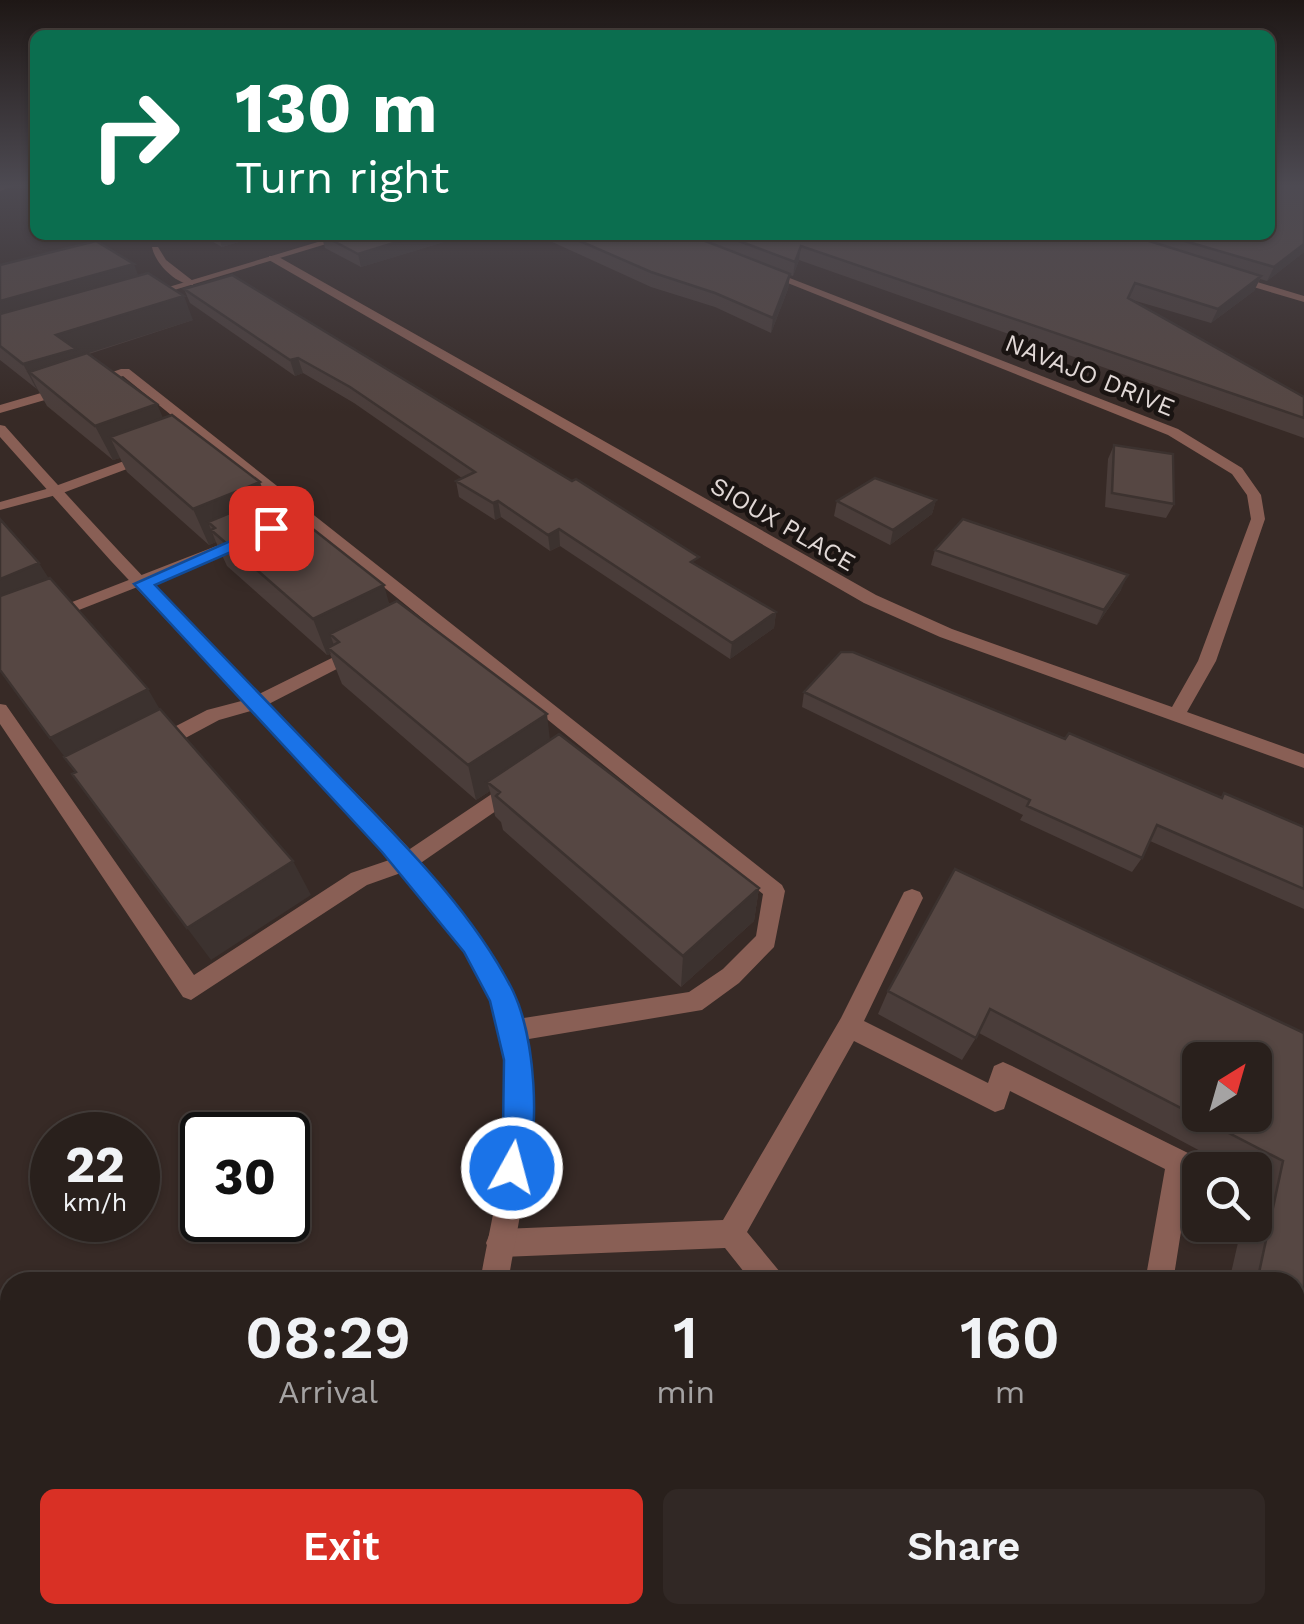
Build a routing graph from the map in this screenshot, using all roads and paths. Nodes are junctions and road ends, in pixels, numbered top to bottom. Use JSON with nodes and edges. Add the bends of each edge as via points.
{"nodes":[{"id":1,"x":161,"y":261,"type":"edge"},
{"id":2,"x":263,"y":261,"type":"edge"},
{"id":3,"x":278,"y":261,"type":"edge"},
{"id":4,"x":742,"y":264,"type":"edge"},
{"id":5,"x":1216,"y":273,"type":"edge"},
{"id":6,"x":188,"y":282,"type":"junction"},
{"id":7,"x":132,"y":299,"type":"edge"},
{"id":8,"x":1304,"y":300,"type":"edge"},
{"id":9,"x":0,"y":409,"type":"edge"},
{"id":10,"x":0,"y":429,"type":"edge"},
{"id":11,"x":167,"y":449,"type":"edge"},
{"id":12,"x":56,"y":491,"type":"junction"},
{"id":13,"x":0,"y":506,"type":"edge"},
{"id":14,"x":268,"y":530,"type":"edge"},
{"id":15,"x":143,"y":584,"type":"junction"},
{"id":16,"x":0,"y":636,"type":"edge"},
{"id":17,"x":376,"y":641,"type":"edge"},
{"id":18,"x":255,"y":704,"type":"junction"},
{"id":19,"x":0,"y":710,"type":"edge"},
{"id":20,"x":1174,"y":717,"type":"junction"},
{"id":21,"x":144,"y":751,"type":"edge"},
{"id":22,"x":1304,"y":761,"type":"edge"},
{"id":23,"x":536,"y":774,"type":"edge"},
{"id":24,"x":405,"y":863,"type":"junction"},
{"id":25,"x":912,"y":898,"type":"dead end"},
{"id":26,"x":849,"y":1026,"type":"junction"},
{"id":27,"x":510,"y":1031,"type":"junction"},
{"id":28,"x":731,"y":1234,"type":"junction"},
{"id":29,"x":500,"y":1243,"type":"junction"},
{"id":30,"x":496,"y":1272,"type":"edge"},
{"id":31,"x":762,"y":1272,"type":"edge"},
{"id":32,"x":1160,"y":1272,"type":"edge"}],
"edges":[{"from":1,"to":6,"type":"street"},
{"from":2,"to":6,"type":"street"},
{"from":3,"to":20,"type":"street","name":"SIOUX PLACE","via":[[870,599]]},
{"from":4,"to":20,"type":"street","name":"NAVAJO DRIVE","via":[[1173,432],[1237,472],[1254,494],[1258,519],[1206,660]]},
{"from":5,"to":8,"type":"street"},
{"from":6,"to":7,"type":"street"},
{"from":9,"to":27,"type":"street","via":[[125,372],[195,438],[577,746],[774,892],[766,940],[694,1002]]},
{"from":10,"to":12,"type":"street"},
{"from":11,"to":12,"type":"street"},
{"from":12,"to":13,"type":"street"},
{"from":12,"to":15,"type":"street"},
{"from":14,"to":15,"type":"street"},
{"from":15,"to":16,"type":"street","via":[[108,590]]},
{"from":15,"to":18,"type":"street"},
{"from":17,"to":18,"type":"street"},
{"from":18,"to":21,"type":"street","via":[[213,715]]},
{"from":18,"to":24,"type":"street"},
{"from":19,"to":24,"type":"street","via":[[67,791],[191,990],[359,879]]},
{"from":20,"to":22,"type":"street","name":"SIOUX PLACE"},
{"from":23,"to":24,"type":"street"},
{"from":24,"to":27,"type":"street","via":[[473,944],[502,998]]},
{"from":25,"to":26,"type":"street"},
{"from":26,"to":28,"type":"street"},
{"from":26,"to":32,"type":"street","via":[[996,1100],[1003,1074],[1179,1162]]},
{"from":27,"to":29,"type":"street","via":[[518,1060],[518,1130]]},
{"from":28,"to":29,"type":"street"},
{"from":28,"to":31,"type":"street"},
{"from":29,"to":30,"type":"street"}]}
